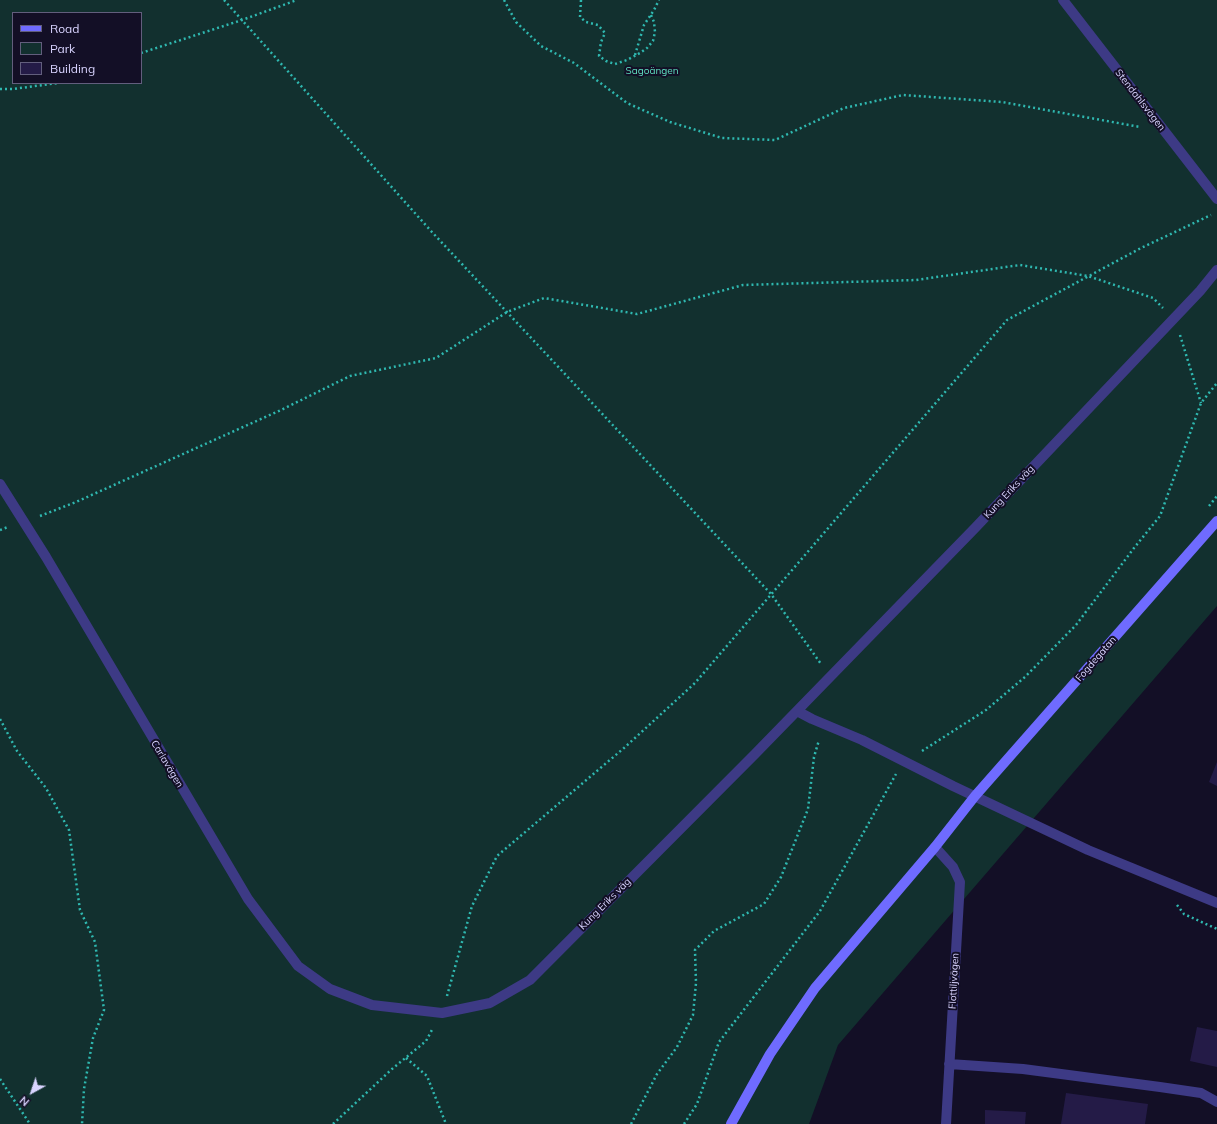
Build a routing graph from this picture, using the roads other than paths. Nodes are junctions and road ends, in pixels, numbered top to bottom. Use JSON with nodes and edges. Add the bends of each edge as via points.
{"nodes":[{"id":1,"x":1063,"y":0,"type":"edge"},
{"id":2,"x":1217,"y":199,"type":"edge"},
{"id":3,"x":1217,"y":270,"type":"edge"},
{"id":4,"x":0,"y":484,"type":"edge"},
{"id":5,"x":1217,"y":521,"type":"edge"},
{"id":6,"x":797,"y":711,"type":"junction"},
{"id":7,"x":975,"y":796,"type":"junction"},
{"id":8,"x":935,"y":846,"type":"junction"},
{"id":9,"x":1217,"y":903,"type":"edge"},
{"id":10,"x":372,"y":1005,"type":"joint"},
{"id":11,"x":949,"y":1064,"type":"junction"},
{"id":12,"x":1217,"y":1102,"type":"edge"},
{"id":13,"x":731,"y":1124,"type":"edge"},
{"id":14,"x":946,"y":1124,"type":"edge"}],
"edges":[{"from":1,"to":2,"type":"street","name":"Stendahlsvägen"},
{"from":3,"to":6,"type":"street","name":"Kung Eriks väg","via":[[1190,302],[975,528]]},
{"from":4,"to":10,"type":"street","name":"Carlavägen","via":[[248,899],[298,966],[330,989]]},
{"from":5,"to":7,"type":"street","name":"Fogdegatan"},
{"from":6,"to":7,"type":"street"},
{"from":6,"to":10,"type":"street","name":"Kung Eriks väg","via":[[530,980],[490,1003],[442,1013]]},
{"from":7,"to":8,"type":"street","name":"Fogdegatan"},
{"from":7,"to":9,"type":"street","via":[[1088,850]]},
{"from":8,"to":11,"type":"street","name":"Flottiljvägen","via":[[953,867],[960,882]]},
{"from":8,"to":13,"type":"street","name":"Fogdegatan","via":[[815,988],[770,1054]]},
{"from":11,"to":12,"type":"street","via":[[1023,1069],[1167,1088],[1201,1093]]},
{"from":11,"to":14,"type":"street","name":"Flottiljvägen"}]}
